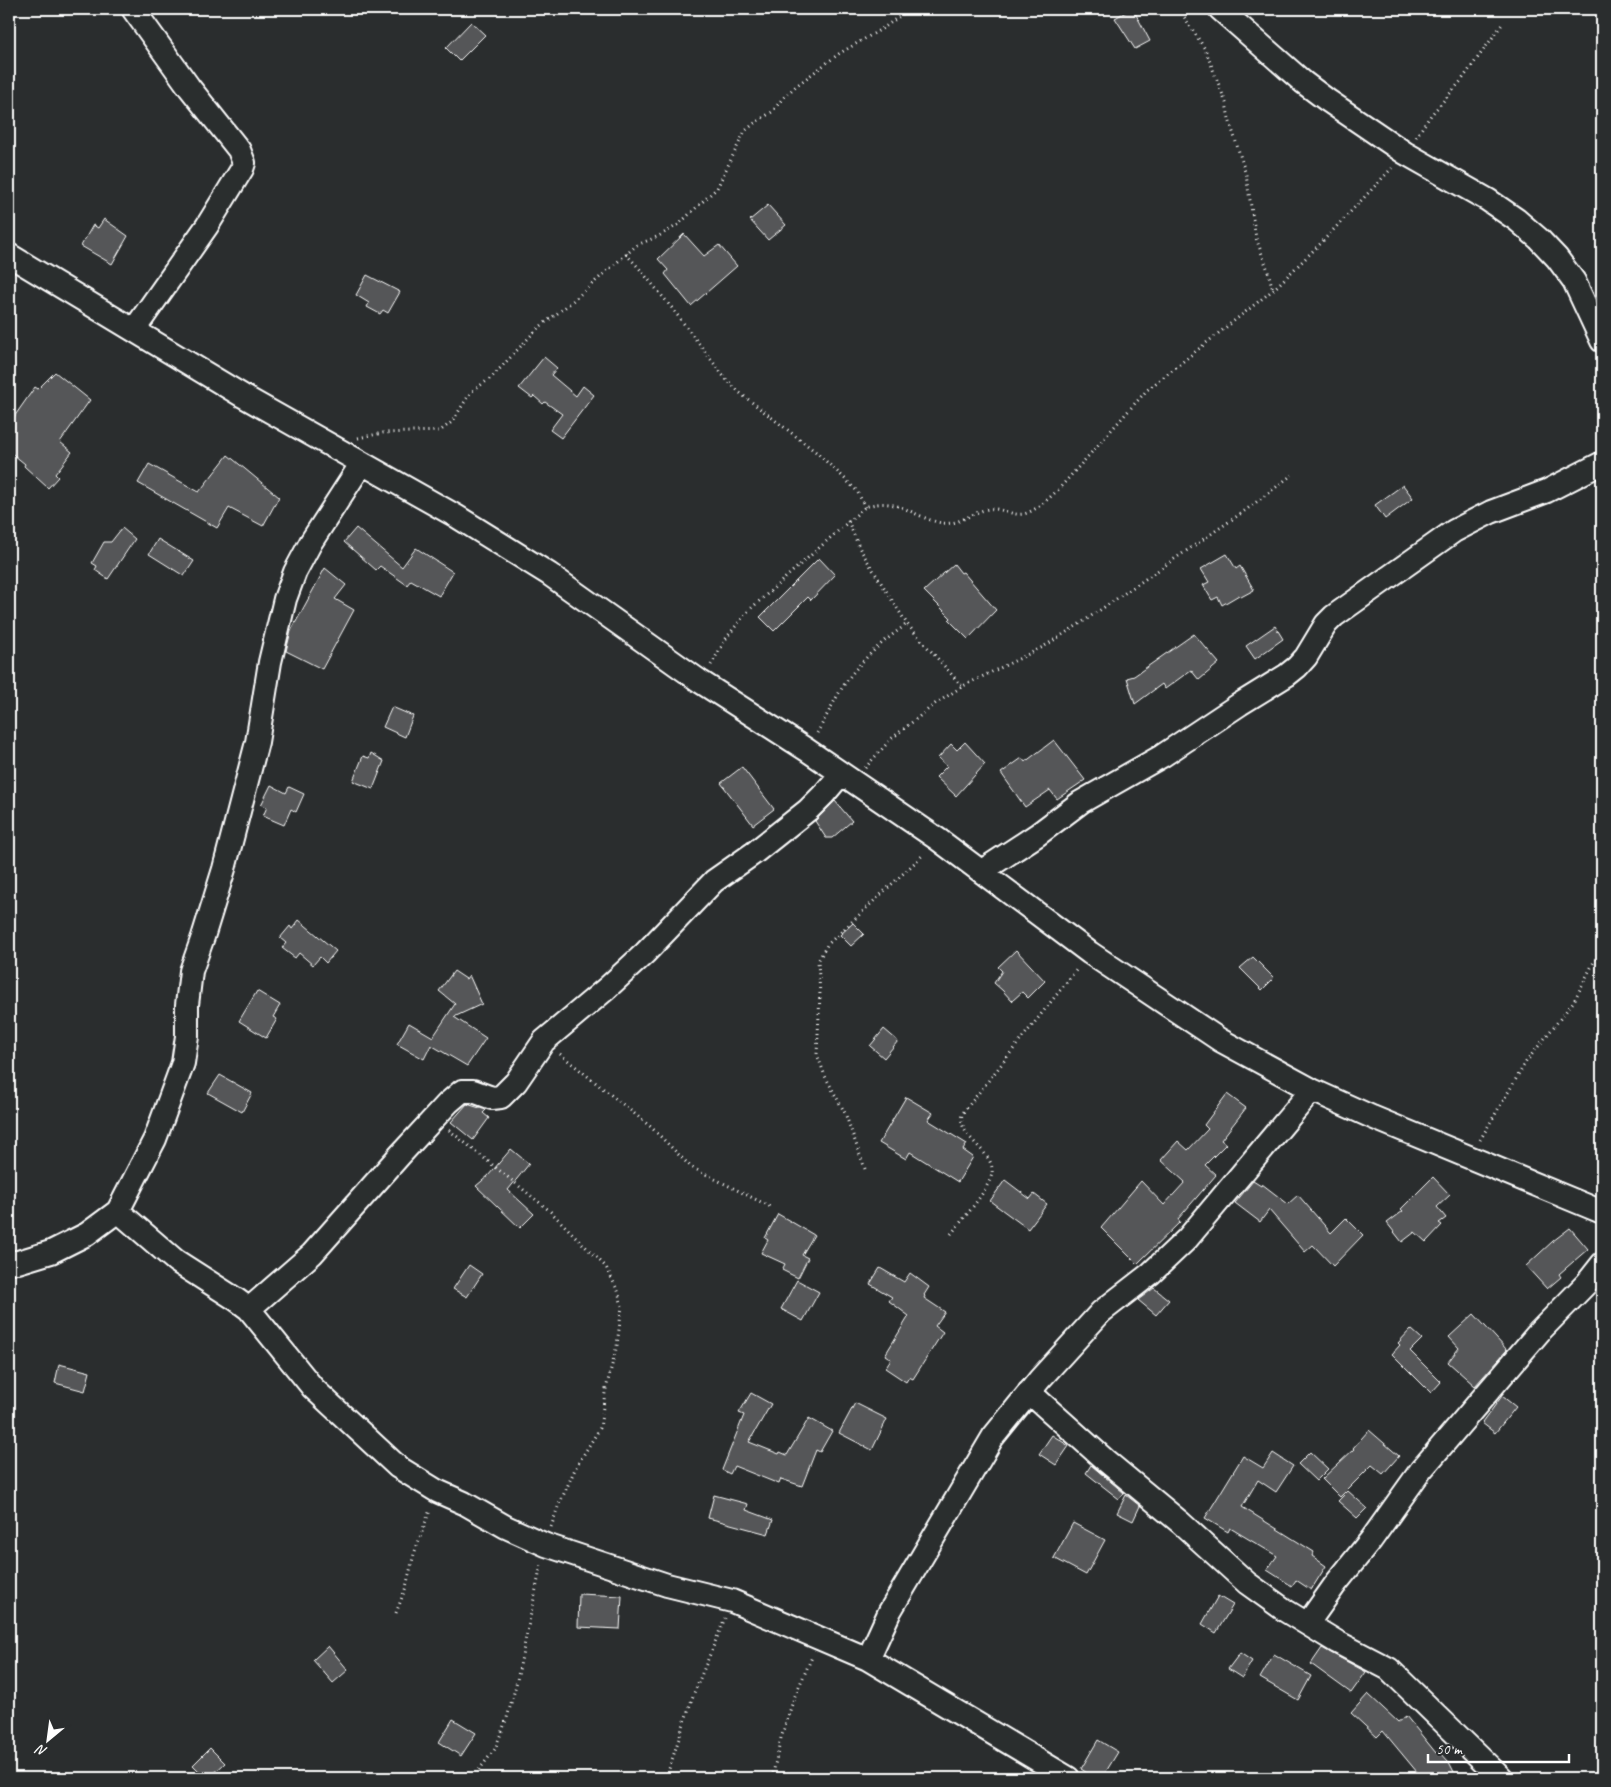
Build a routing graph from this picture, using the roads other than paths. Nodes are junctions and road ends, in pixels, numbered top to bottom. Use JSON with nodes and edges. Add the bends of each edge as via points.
{"nodes":[{"id":1,"x":133,"y":9,"type":"edge"},
{"id":2,"x":1220,"y":9,"type":"edge"},
{"id":3,"x":9,"y":254,"type":"edge"},
{"id":4,"x":134,"y":330,"type":"junction"},
{"id":5,"x":1602,"y":341,"type":"edge"},
{"id":6,"x":362,"y":463,"type":"junction"},
{"id":7,"x":1602,"y":463,"type":"edge"},
{"id":8,"x":847,"y":778,"type":"junction"},
{"id":9,"x":982,"y":871,"type":"junction"},
{"id":10,"x":1312,"y":1090,"type":"junction"},
{"id":11,"x":118,"y":1211,"type":"junction"},
{"id":12,"x":1602,"y":1212,"type":"edge"},
{"id":13,"x":9,"y":1262,"type":"edge"},
{"id":14,"x":1602,"y":1264,"type":"edge"},
{"id":15,"x":249,"y":1309,"type":"junction"},
{"id":16,"x":1029,"y":1392,"type":"junction"},
{"id":17,"x":1308,"y":1623,"type":"junction"},
{"id":18,"x":868,"y":1659,"type":"junction"},
{"id":19,"x":1068,"y":1778,"type":"edge"},
{"id":20,"x":1501,"y":1778,"type":"edge"}],
"edges":[{"from":1,"to":4,"type":"street","via":[[239,150],[244,163],[207,226]]},
{"from":2,"to":5,"type":"street","via":[[1311,88],[1405,153],[1488,200],[1539,239],[1574,281]]},
{"from":3,"to":4,"type":"street"},
{"from":4,"to":6,"type":"street"},
{"from":6,"to":8,"type":"street","via":[[549,574],[701,682]]},
{"from":6,"to":11,"type":"street","via":[[311,542],[285,599],[270,662],[257,742],[224,869],[191,971],[183,1063],[155,1139]]},
{"from":7,"to":9,"type":"street","via":[[1454,531],[1334,616],[1297,668],[1162,756],[1081,802]]},
{"from":8,"to":9,"type":"street"},
{"from":8,"to":15,"type":"street","via":[[714,881],[645,953],[544,1041],[516,1082],[501,1096],[492,1098],[472,1091],[462,1092],[434,1118],[312,1254]]},
{"from":9,"to":10,"type":"street","via":[[1090,953],[1220,1040]]},
{"from":10,"to":12,"type":"street"},
{"from":10,"to":16,"type":"street","via":[[1187,1239],[1150,1274],[1101,1312]]},
{"from":11,"to":13,"type":"street","via":[[87,1234],[50,1252]]},
{"from":11,"to":15,"type":"street","via":[[176,1261]]},
{"from":14,"to":17,"type":"street","via":[[1421,1470]]},
{"from":15,"to":18,"type":"street","via":[[313,1388],[398,1467],[437,1491],[546,1545],[667,1585],[732,1601]]},
{"from":16,"to":17,"type":"street","via":[[1247,1583]]},
{"from":16,"to":18,"type":"street","via":[[993,1437],[890,1611]]},
{"from":17,"to":20,"type":"street","via":[[1389,1669]]},
{"from":18,"to":19,"type":"street"}]}
